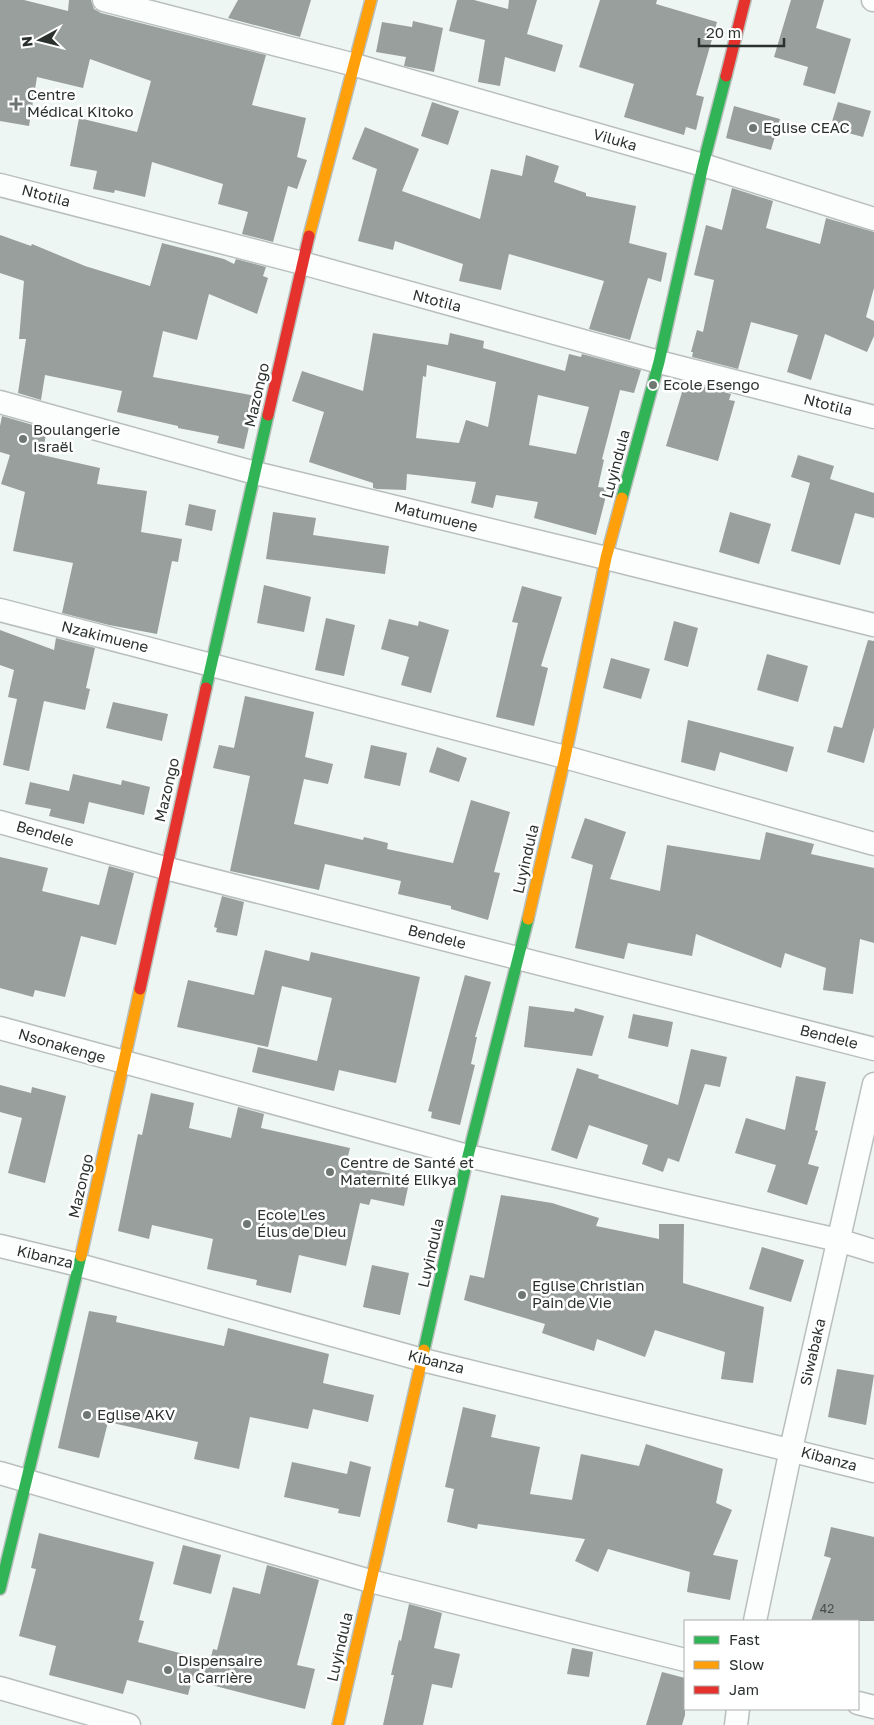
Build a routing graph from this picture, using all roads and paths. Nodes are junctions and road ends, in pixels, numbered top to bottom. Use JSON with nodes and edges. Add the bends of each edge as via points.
{"nodes":[{"id":1,"x":104,"y":0,"type":"edge"},
{"id":2,"x":371,"y":0,"type":"edge"},
{"id":3,"x":745,"y":0,"type":"edge"},
{"id":4,"x":355,"y":65,"type":"junction"},
{"id":5,"x":703,"y":165,"type":"junction"},
{"id":6,"x":0,"y":184,"type":"edge"},
{"id":7,"x":874,"y":219,"type":"edge"},
{"id":8,"x":302,"y":263,"type":"junction"},
{"id":9,"x":659,"y":362,"type":"junction"},
{"id":10,"x":0,"y":402,"type":"edge"},
{"id":11,"x":874,"y":417,"type":"edge"},
{"id":12,"x":255,"y":473,"type":"junction"},
{"id":13,"x":606,"y":558,"type":"junction"},
{"id":14,"x":0,"y":610,"type":"edge"},
{"id":15,"x":874,"y":625,"type":"edge"},
{"id":16,"x":211,"y":665,"type":"junction"},
{"id":17,"x":565,"y":757,"type":"junction"},
{"id":18,"x":0,"y":822,"type":"edge"},
{"id":19,"x":874,"y":844,"type":"edge"},
{"id":20,"x":165,"y":868,"type":"junction"},
{"id":21,"x":519,"y":958,"type":"junction"},
{"id":22,"x":0,"y":1028,"type":"edge"},
{"id":23,"x":874,"y":1049,"type":"edge"},
{"id":24,"x":124,"y":1064,"type":"junction"},
{"id":25,"x":874,"y":1084,"type":"edge"},
{"id":26,"x":468,"y":1156,"type":"junction"},
{"id":27,"x":838,"y":1240,"type":"junction"},
{"id":28,"x":0,"y":1246,"type":"edge"},
{"id":29,"x":874,"y":1251,"type":"edge"},
{"id":30,"x":79,"y":1265,"type":"junction"},
{"id":31,"x":422,"y":1360,"type":"junction"},
{"id":32,"x":791,"y":1449,"type":"junction"},
{"id":33,"x":874,"y":1471,"type":"edge"},
{"id":34,"x":0,"y":1473,"type":"edge"},
{"id":35,"x":26,"y":1480,"type":"junction"},
{"id":36,"x":370,"y":1581,"type":"junction"},
{"id":37,"x":0,"y":1589,"type":"edge"},
{"id":38,"x":755,"y":1620,"type":"edge"},
{"id":39,"x":684,"y":1660,"type":"edge"},
{"id":40,"x":0,"y":1688,"type":"edge"},
{"id":41,"x":859,"y":1703,"type":"edge"},
{"id":42,"x":874,"y":1708,"type":"edge"},
{"id":43,"x":738,"y":1710,"type":"edge"},
{"id":44,"x":129,"y":1725,"type":"edge"},
{"id":45,"x":338,"y":1725,"type":"edge"},
{"id":46,"x":736,"y":1725,"type":"edge"}],
"edges":[{"from":1,"to":4,"type":"street","name":"Viluka"},
{"from":2,"to":4,"type":"street","name":"Mazongo"},
{"from":3,"to":5,"type":"street","name":"Luyindula"},
{"from":4,"to":5,"type":"street","name":"Viluka"},
{"from":4,"to":8,"type":"street","name":"Mazongo"},
{"from":5,"to":7,"type":"street","name":"Viluka"},
{"from":5,"to":9,"type":"street","name":"Luyindula"},
{"from":6,"to":8,"type":"street","name":"Ntotila"},
{"from":8,"to":9,"type":"street","name":"Ntotila"},
{"from":8,"to":12,"type":"street","name":"Mazongo"},
{"from":9,"to":11,"type":"street","name":"Ntotila"},
{"from":9,"to":13,"type":"street","name":"Luyindula"},
{"from":10,"to":12,"type":"street","name":"Matumuene"},
{"from":12,"to":13,"type":"street","name":"Matumuene"},
{"from":12,"to":16,"type":"street","name":"Mazongo"},
{"from":13,"to":15,"type":"street","name":"Matumuene"},
{"from":13,"to":17,"type":"street","name":"Luyindula"},
{"from":14,"to":16,"type":"street","name":"Nzakimuene"},
{"from":16,"to":17,"type":"street","name":"Nzakimuene"},
{"from":16,"to":20,"type":"street","name":"Mazongo"},
{"from":17,"to":19,"type":"street","name":"Nzakimuene"},
{"from":17,"to":21,"type":"street","name":"Luyindula"},
{"from":18,"to":20,"type":"street","name":"Bendele"},
{"from":20,"to":21,"type":"street","name":"Bendele"},
{"from":20,"to":24,"type":"street","name":"Mazongo"},
{"from":21,"to":23,"type":"street","name":"Bendele"},
{"from":21,"to":26,"type":"street","name":"Luyindula"},
{"from":22,"to":24,"type":"street","name":"Nsonakenge"},
{"from":24,"to":26,"type":"street","name":"Nsonakenge"},
{"from":24,"to":30,"type":"street","name":"Mazongo"},
{"from":25,"to":27,"type":"street","name":"Siwabaka"},
{"from":26,"to":27,"type":"street","name":"Nsonakenge"},
{"from":26,"to":31,"type":"street","name":"Luyindula"},
{"from":27,"to":29,"type":"street","name":"Nsonakenge"},
{"from":27,"to":32,"type":"street","name":"Siwabaka"},
{"from":28,"to":30,"type":"street","name":"Kibanza"},
{"from":30,"to":31,"type":"street","name":"Kibanza"},
{"from":30,"to":35,"type":"street","name":"Mazongo"},
{"from":31,"to":32,"type":"street","name":"Kibanza"},
{"from":31,"to":36,"type":"street","name":"Luyindula"},
{"from":32,"to":33,"type":"street","name":"Kibanza"},
{"from":32,"to":38,"type":"street","name":"Siwabaka"},
{"from":34,"to":35,"type":"street"},
{"from":35,"to":36,"type":"street"},
{"from":35,"to":37,"type":"street","name":"Mazongo"},
{"from":36,"to":39,"type":"street"},
{"from":36,"to":45,"type":"street","name":"Luyindula"},
{"from":40,"to":44,"type":"street"},
{"from":41,"to":42,"type":"street"},
{"from":43,"to":46,"type":"street"}]}
